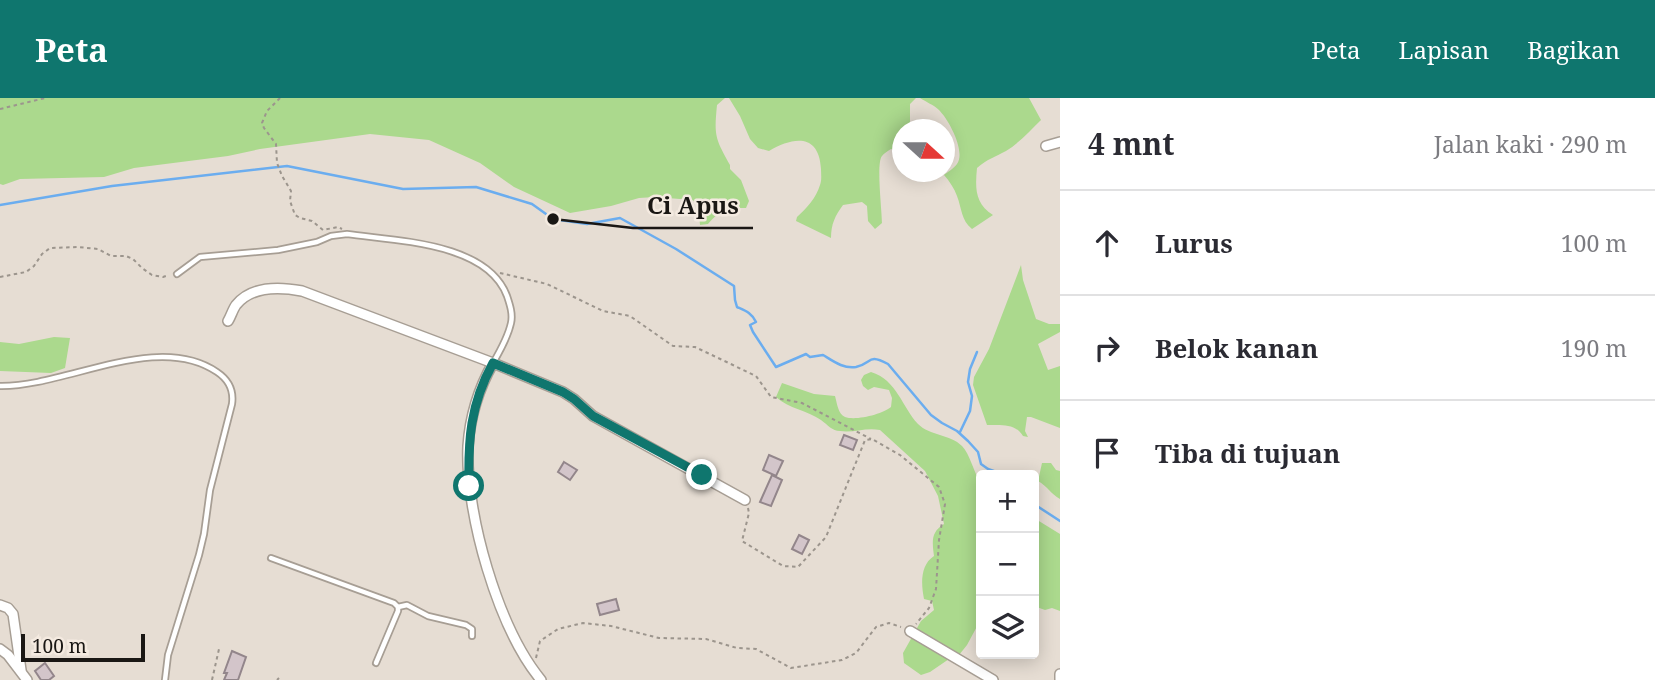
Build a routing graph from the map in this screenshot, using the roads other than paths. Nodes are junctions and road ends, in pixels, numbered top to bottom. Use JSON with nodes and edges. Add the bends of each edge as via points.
{"nodes":[{"id":1,"x":1060,"y":142,"type":"edge"},
{"id":2,"x":1046,"y":146,"type":"dead end"},
{"id":3,"x":177,"y":274,"type":"road end"},
{"id":4,"x":228,"y":321,"type":"dead end"},
{"id":5,"x":493,"y":363,"type":"junction"},
{"id":6,"x":0,"y":386,"type":"edge"},
{"id":7,"x":745,"y":500,"type":"road end"},
{"id":8,"x":271,"y":558,"type":"dead end"},
{"id":9,"x":0,"y":605,"type":"edge"},
{"id":10,"x":398,"y":607,"type":"junction"},
{"id":11,"x":910,"y":631,"type":"road end"},
{"id":12,"x":472,"y":636,"type":"dead end"},
{"id":13,"x":0,"y":649,"type":"edge"},
{"id":14,"x":376,"y":663,"type":"dead end"},
{"id":15,"x":21,"y":670,"type":"junction"},
{"id":16,"x":540,"y":679,"type":"edge"},
{"id":17,"x":27,"y":680,"type":"edge"},
{"id":18,"x":164,"y":680,"type":"edge"},
{"id":19,"x":993,"y":680,"type":"edge"}],
"edges":[{"from":1,"to":2,"type":"street"},
{"from":3,"to":5,"type":"lane","via":[[200,257],[278,250],[347,234],[448,250],[471,258],[504,290],[511,323]]},
{"from":4,"to":5,"type":"street","via":[[237,304],[255,292],[302,291]]},
{"from":5,"to":7,"type":"street","via":[[563,392],[593,416]]},
{"from":5,"to":16,"type":"street","via":[[473,414],[469,486],[505,620]]},
{"from":6,"to":18,"type":"lane","via":[[167,357],[193,360],[228,382],[232,404],[209,490],[204,534]]},
{"from":8,"to":10,"type":"lane"},
{"from":9,"to":15,"type":"street","via":[[8,608],[15,620]]},
{"from":10,"to":12,"type":"lane","via":[[466,625]]},
{"from":10,"to":14,"type":"lane"},
{"from":11,"to":19,"type":"street"},
{"from":13,"to":15,"type":"street"},
{"from":15,"to":17,"type":"street"}]}
